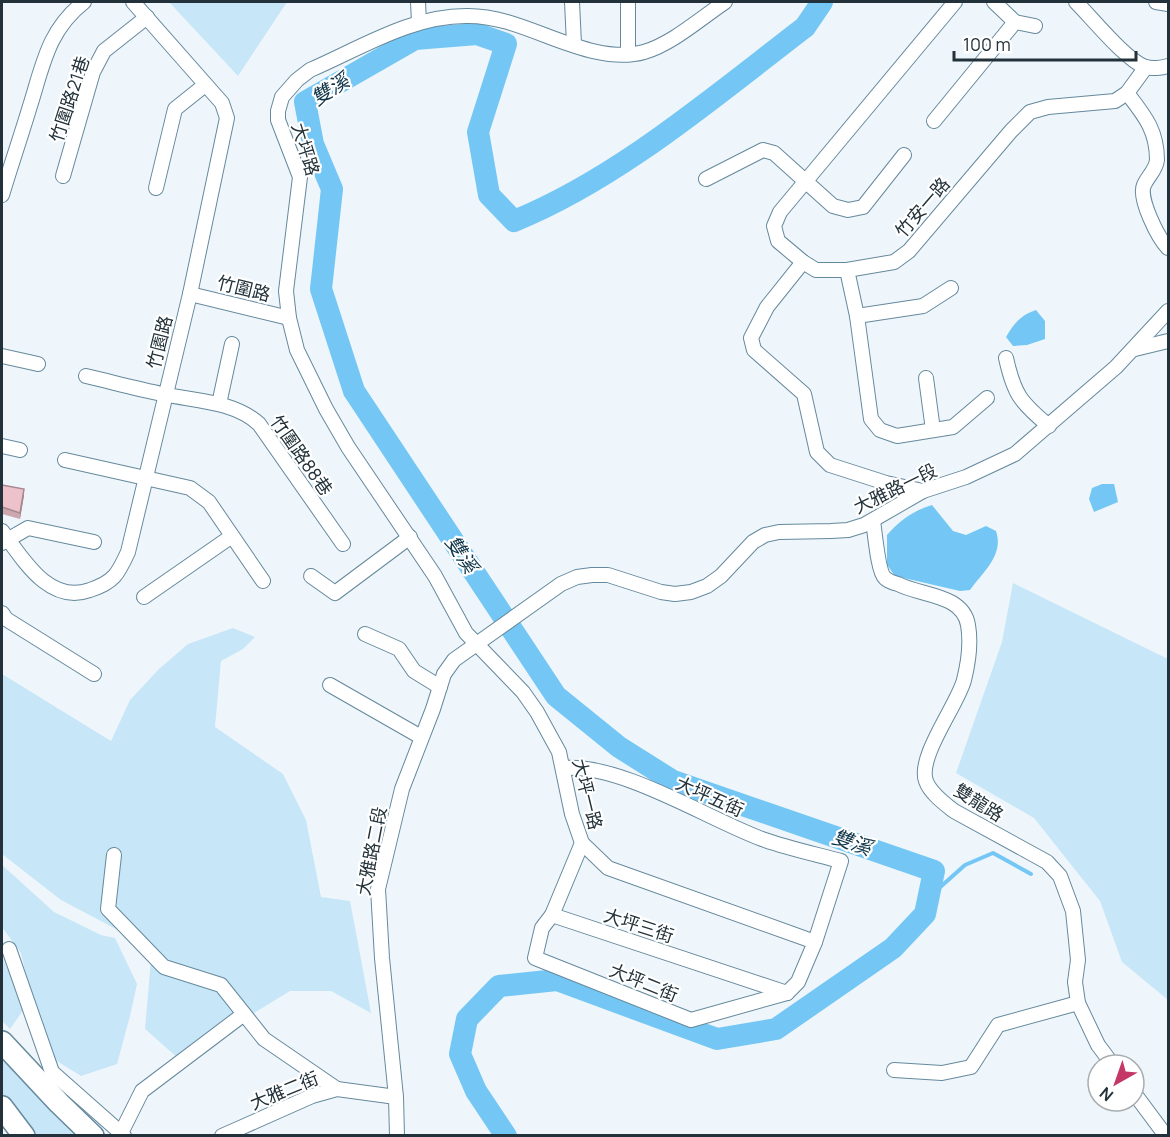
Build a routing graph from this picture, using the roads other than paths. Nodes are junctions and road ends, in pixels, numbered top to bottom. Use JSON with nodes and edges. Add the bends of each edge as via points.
{"nodes":[{"id":1,"x":84,"y":2,"type":"edge"},
{"id":2,"x":133,"y":2,"type":"edge"},
{"id":3,"x":418,"y":2,"type":"edge"},
{"id":4,"x":572,"y":2,"type":"edge"},
{"id":5,"x":628,"y":2,"type":"edge"},
{"id":6,"x":725,"y":2,"type":"edge"},
{"id":7,"x":955,"y":2,"type":"edge"},
{"id":8,"x":994,"y":2,"type":"edge"},
{"id":9,"x":1076,"y":2,"type":"edge"},
{"id":10,"x":1156,"y":2,"type":"edge"},
{"id":11,"x":1168,"y":4,"type":"edge"},
{"id":12,"x":147,"y":17,"type":"junction"},
{"id":13,"x":419,"y":22,"type":"junction"},
{"id":14,"x":1015,"y":22,"type":"junction"},
{"id":15,"x":1035,"y":26,"type":"dead end"},
{"id":16,"x":574,"y":44,"type":"junction"},
{"id":17,"x":628,"y":54,"type":"junction"},
{"id":18,"x":1168,"y":66,"type":"edge"},
{"id":19,"x":1146,"y":67,"type":"junction"},
{"id":20,"x":205,"y":85,"type":"junction"},
{"id":21,"x":1127,"y":93,"type":"junction"},
{"id":22,"x":934,"y":122,"type":"dead end"},
{"id":23,"x":904,"y":156,"type":"dead end"},
{"id":24,"x":63,"y":176,"type":"dead end"},
{"id":25,"x":706,"y":179,"type":"dead end"},
{"id":26,"x":805,"y":180,"type":"junction"},
{"id":27,"x":156,"y":188,"type":"dead end"},
{"id":28,"x":2,"y":195,"type":"edge"},
{"id":29,"x":1168,"y":248,"type":"edge"},
{"id":30,"x":803,"y":262,"type":"junction"},
{"id":31,"x":847,"y":270,"type":"junction"},
{"id":32,"x":951,"y":288,"type":"dead end"},
{"id":33,"x":189,"y":294,"type":"junction"},
{"id":34,"x":1168,"y":311,"type":"edge"},
{"id":35,"x":857,"y":316,"type":"junction"},
{"id":36,"x":289,"y":318,"type":"junction"},
{"id":37,"x":1168,"y":340,"type":"edge"},
{"id":38,"x":232,"y":344,"type":"dead end"},
{"id":39,"x":1133,"y":349,"type":"junction"},
{"id":40,"x":2,"y":356,"type":"edge"},
{"id":41,"x":1006,"y":358,"type":"dead end"},
{"id":42,"x":38,"y":364,"type":"dead end"},
{"id":43,"x":86,"y":376,"type":"dead end"},
{"id":44,"x":926,"y":378,"type":"dead end"},
{"id":45,"x":164,"y":394,"type":"junction"},
{"id":46,"x":987,"y":398,"type":"dead end"},
{"id":47,"x":219,"y":404,"type":"junction"},
{"id":48,"x":1049,"y":426,"type":"junction"},
{"id":49,"x":933,"y":430,"type":"junction"},
{"id":50,"x":2,"y":446,"type":"edge"},
{"id":51,"x":20,"y":450,"type":"dead end"},
{"id":52,"x":65,"y":460,"type":"dead end"},
{"id":53,"x":145,"y":478,"type":"junction"},
{"id":54,"x":923,"y":491,"type":"junction"},
{"id":55,"x":873,"y":521,"type":"junction"},
{"id":56,"x":232,"y":536,"type":"junction"},
{"id":57,"x":410,"y":537,"type":"junction"},
{"id":58,"x":4,"y":538,"type":"edge"},
{"id":59,"x":94,"y":542,"type":"dead end"},
{"id":60,"x":343,"y":544,"type":"dead end"},
{"id":61,"x":311,"y":576,"type":"dead end"},
{"id":62,"x":263,"y":581,"type":"dead end"},
{"id":63,"x":144,"y":597,"type":"dead end"},
{"id":64,"x":2,"y":613,"type":"edge"},
{"id":65,"x":365,"y":634,"type":"dead end"},
{"id":66,"x":476,"y":644,"type":"junction"},
{"id":67,"x":94,"y":674,"type":"dead end"},
{"id":68,"x":330,"y":685,"type":"dead end"},
{"id":69,"x":440,"y":687,"type":"junction"},
{"id":70,"x":421,"y":737,"type":"junction"},
{"id":71,"x":564,"y":768,"type":"junction"},
{"id":72,"x":582,"y":843,"type":"junction"},
{"id":73,"x":114,"y":855,"type":"dead end"},
{"id":74,"x":552,"y":915,"type":"junction"},
{"id":75,"x":810,"y":940,"type":"junction"},
{"id":76,"x":9,"y":949,"type":"dead end"},
{"id":77,"x":787,"y":993,"type":"junction"},
{"id":78,"x":1078,"y":1003,"type":"junction"},
{"id":79,"x":244,"y":1014,"type":"junction"},
{"id":80,"x":2,"y":1042,"type":"edge"},
{"id":81,"x":1104,"y":1053,"type":"edge"},
{"id":82,"x":894,"y":1070,"type":"dead end"},
{"id":83,"x":337,"y":1089,"type":"junction"},
{"id":84,"x":396,"y":1097,"type":"junction"},
{"id":85,"x":2,"y":1107,"type":"edge"},
{"id":86,"x":1146,"y":1110,"type":"edge"},
{"id":87,"x":398,"y":1131,"type":"edge"},
{"id":88,"x":123,"y":1134,"type":"edge"},
{"id":89,"x":24,"y":1136,"type":"edge"},
{"id":90,"x":93,"y":1136,"type":"edge"},
{"id":91,"x":222,"y":1136,"type":"edge"},
{"id":92,"x":1166,"y":1136,"type":"edge"}],
"edges":[{"from":1,"to":28,"type":"street","via":[[59,28],[45,53]]},
{"from":2,"to":12,"type":"street","name":"竹園路"},
{"from":3,"to":13,"type":"street"},
{"from":4,"to":16,"type":"street"},
{"from":5,"to":17,"type":"street"},
{"from":6,"to":17,"type":"street","name":"大坪路","via":[[660,45]]},
{"from":7,"to":26,"type":"street","name":"竹安一路"},
{"from":8,"to":14,"type":"street"},
{"from":9,"to":19,"type":"street","via":[[1130,57]]},
{"from":10,"to":11,"type":"street"},
{"from":12,"to":20,"type":"street","name":"竹園路"},
{"from":12,"to":24,"type":"street","name":"竹圍路21巷","via":[[104,51],[93,72]]},
{"from":13,"to":16,"type":"street","name":"大坪路","via":[[450,16],[485,16]]},
{"from":13,"to":36,"type":"street","name":"大坪路","via":[[310,70],[282,97],[278,120],[300,177],[286,291]]},
{"from":14,"to":15,"type":"street"},
{"from":14,"to":22,"type":"street"},
{"from":16,"to":17,"type":"street","name":"大坪路","via":[[611,55]]},
{"from":18,"to":19,"type":"street"},
{"from":19,"to":21,"type":"street"},
{"from":20,"to":27,"type":"street","via":[[175,109]]},
{"from":20,"to":33,"type":"street","name":"竹園路","via":[[222,103],[227,118]]},
{"from":21,"to":29,"type":"street","via":[[1150,122],[1157,159],[1143,187],[1142,198]]},
{"from":21,"to":31,"type":"street","name":"竹安一路","via":[[1115,102],[1030,112],[909,251],[894,262]]},
{"from":23,"to":26,"type":"street","via":[[863,207],[848,210],[833,206]]},
{"from":25,"to":26,"type":"street","via":[[763,150],[774,153]]},
{"from":26,"to":30,"type":"street","name":"竹安一路","via":[[774,226],[778,241]]},
{"from":30,"to":31,"type":"street","name":"竹安一路","via":[[816,270]]},
{"from":30,"to":54,"type":"street","via":[[767,307],[751,338],[754,350],[804,394],[817,452],[830,465]]},
{"from":31,"to":35,"type":"street"},
{"from":32,"to":35,"type":"street","via":[[923,306]]},
{"from":33,"to":36,"type":"street","name":"竹圍路"},
{"from":33,"to":45,"type":"street","name":"竹園路"},
{"from":34,"to":39,"type":"street","name":"大雅路一段"},
{"from":35,"to":49,"type":"street","via":[[871,419],[880,430],[897,436]]},
{"from":36,"to":57,"type":"street","name":"大坪路","via":[[297,350],[326,409]]},
{"from":37,"to":39,"type":"street"},
{"from":38,"to":47,"type":"street"},
{"from":39,"to":48,"type":"street","name":"大雅路一段"},
{"from":40,"to":42,"type":"street"},
{"from":41,"to":48,"type":"street","via":[[1018,396]]},
{"from":43,"to":45,"type":"street","name":"竹圍路88巷"},
{"from":44,"to":49,"type":"street"},
{"from":45,"to":47,"type":"street","name":"竹圍路88巷"},
{"from":45,"to":53,"type":"street","name":"竹園路"},
{"from":46,"to":49,"type":"street","via":[[953,427]]},
{"from":47,"to":60,"type":"street","name":"竹圍路88巷","via":[[248,413],[260,423]]},
{"from":48,"to":54,"type":"street","name":"大雅路一段","via":[[1015,454],[966,477]]},
{"from":50,"to":51,"type":"street"},
{"from":52,"to":53,"type":"street"},
{"from":53,"to":56,"type":"street","via":[[190,488],[209,502]]},
{"from":53,"to":58,"type":"street","name":"竹園路","via":[[128,552],[117,574],[105,585],[79,594],[57,591],[39,578]]},
{"from":54,"to":55,"type":"street","name":"大雅路一段"},
{"from":55,"to":66,"type":"street","name":"大雅路一段","via":[[848,530],[765,535],[753,542],[721,576],[691,592],[661,592],[592,574],[576,578],[561,584]]},
{"from":55,"to":78,"type":"street","name":"雙龍路","via":[[878,564],[885,578],[951,601],[963,611],[968,625],[964,681],[929,755],[926,782],[954,811],[1047,862],[1060,876],[1073,912]]},
{"from":56,"to":62,"type":"street"},
{"from":56,"to":63,"type":"street"},
{"from":57,"to":61,"type":"street","via":[[335,593]]},
{"from":57,"to":66,"type":"street","name":"大坪路"},
{"from":58,"to":59,"type":"street","via":[[28,528]]},
{"from":64,"to":67,"type":"street"},
{"from":65,"to":69,"type":"street","via":[[399,648],[414,670]]},
{"from":66,"to":69,"type":"street","name":"大雅路二段","via":[[454,660]]},
{"from":66,"to":71,"type":"street","name":"大坪一路","via":[[523,692],[552,738]]},
{"from":68,"to":70,"type":"street"},
{"from":69,"to":70,"type":"street","name":"大雅路二段"},
{"from":70,"to":84,"type":"street","name":"大雅路二段","via":[[402,789],[378,890]]},
{"from":71,"to":72,"type":"street","name":"大坪一路"},
{"from":71,"to":75,"type":"street","name":"大坪五街","via":[[599,770],[762,839],[842,861]]},
{"from":72,"to":74,"type":"street"},
{"from":72,"to":75,"type":"street","name":"大坪一路","via":[[608,868]]},
{"from":73,"to":79,"type":"street","via":[[108,909],[164,967],[221,985]]},
{"from":74,"to":77,"type":"street","name":"大坪三街"},
{"from":74,"to":77,"type":"street","name":"大坪二街","via":[[542,927],[536,958],[690,1020]]},
{"from":75,"to":77,"type":"street","via":[[798,982]]},
{"from":76,"to":88,"type":"street","via":[[52,1072]]},
{"from":78,"to":81,"type":"street","name":"雙龍路"},
{"from":78,"to":82,"type":"street","via":[[998,1025],[972,1067],[942,1073]]},
{"from":79,"to":83,"type":"street","via":[[264,1039]]},
{"from":79,"to":88,"type":"street","via":[[142,1091]]},
{"from":80,"to":90,"type":"highway"},
{"from":83,"to":84,"type":"street","name":"大雅二街"},
{"from":83,"to":91,"type":"street","name":"大雅二街"},
{"from":84,"to":87,"type":"street","name":"大雅路二段"},
{"from":85,"to":89,"type":"highway"},
{"from":86,"to":92,"type":"street"}]}
